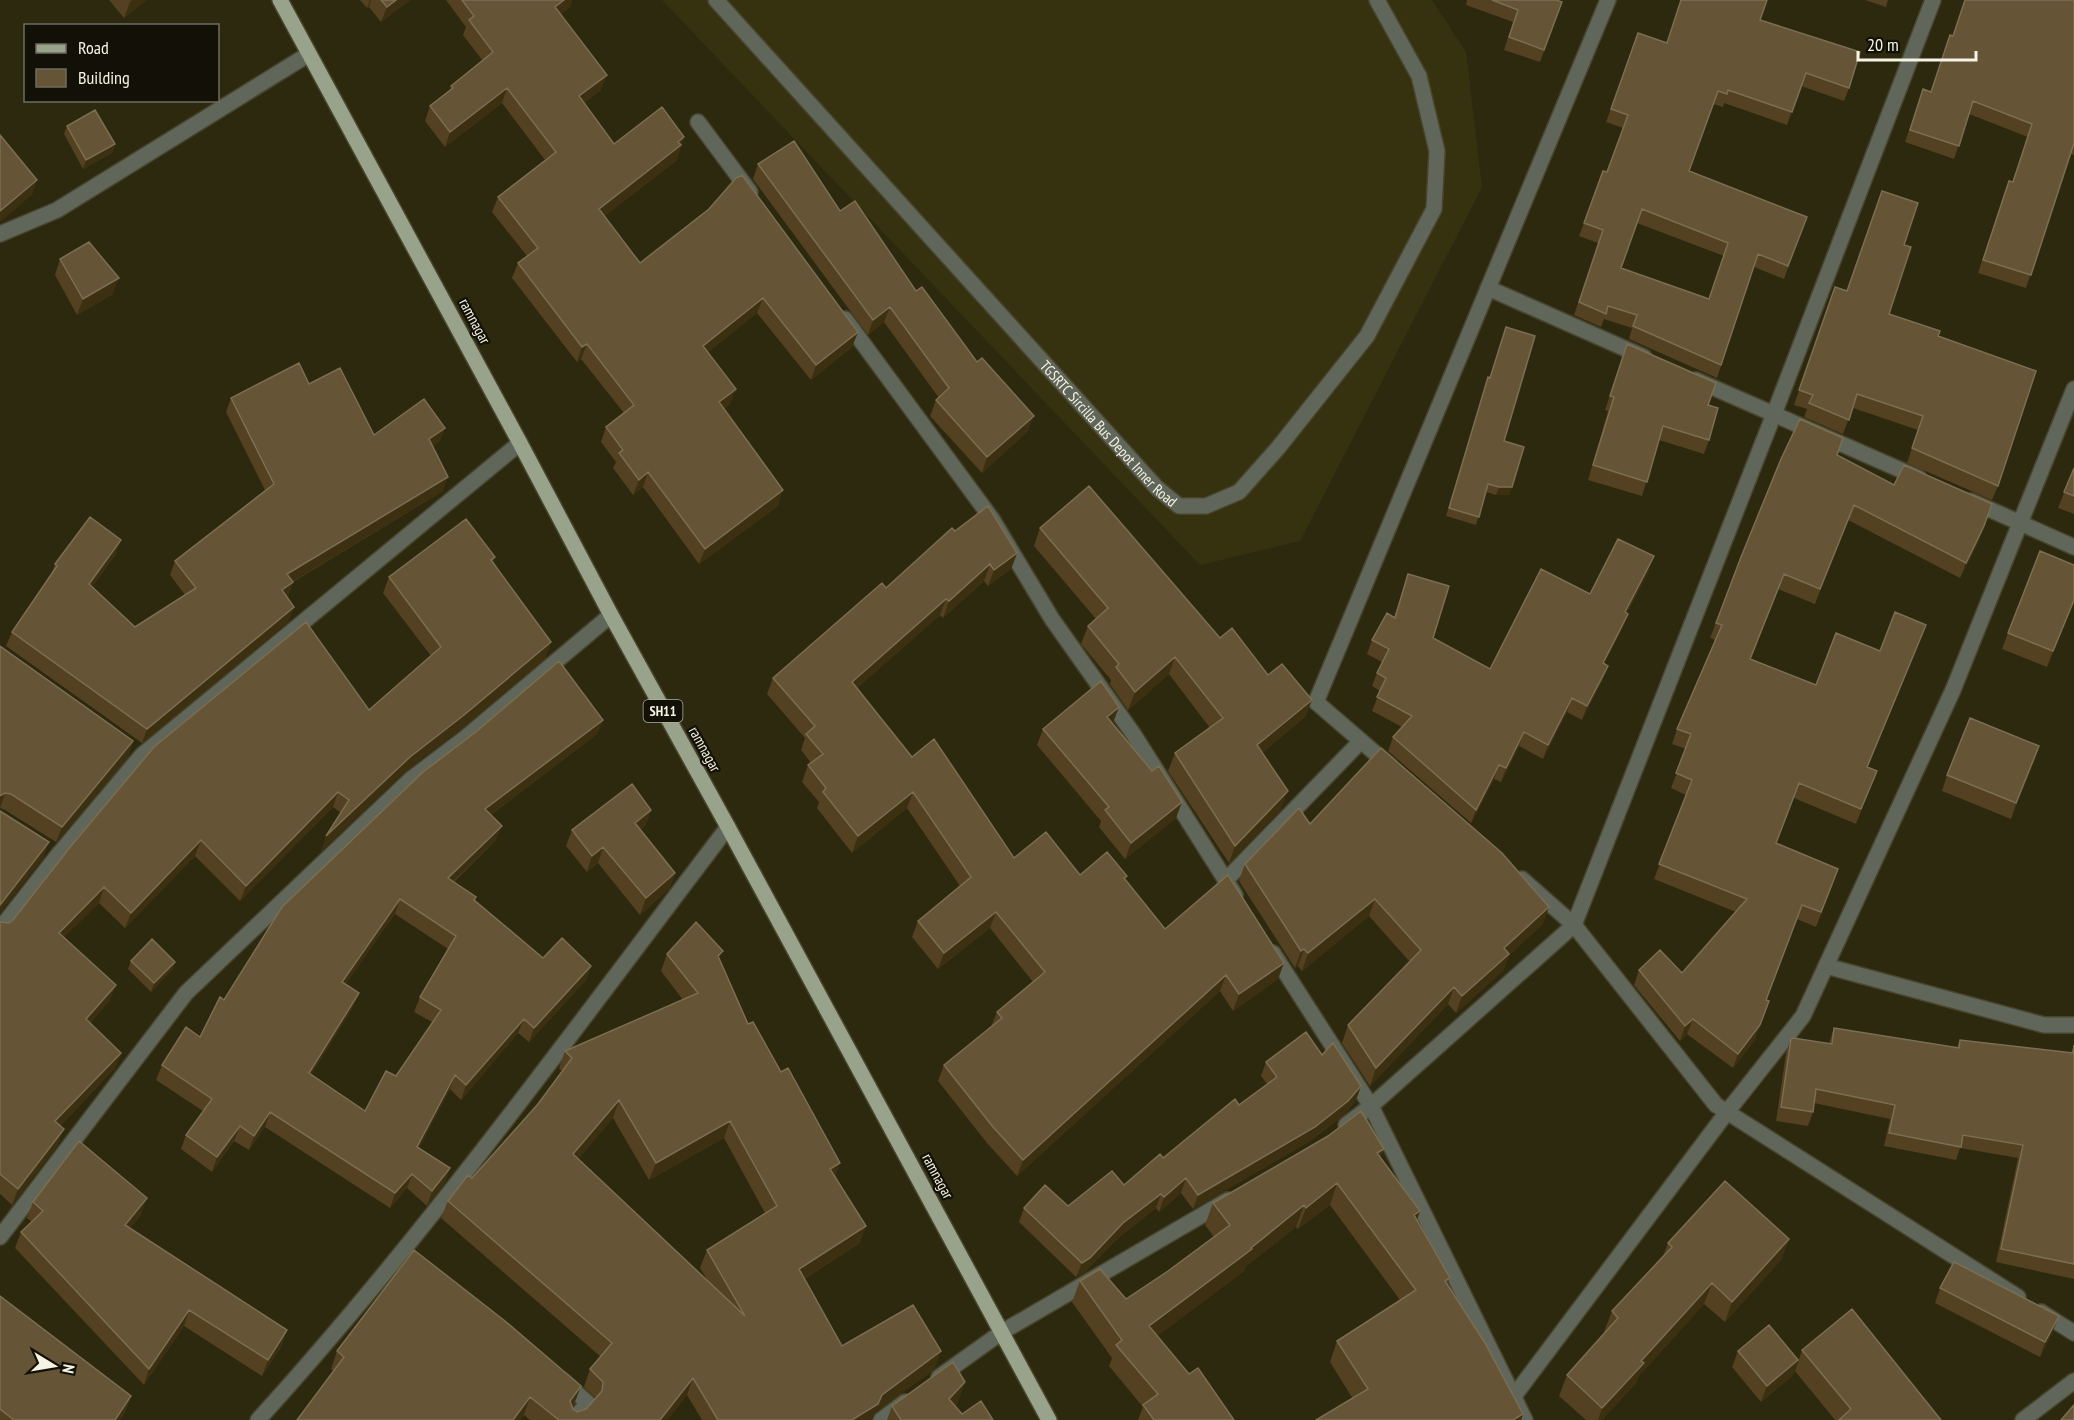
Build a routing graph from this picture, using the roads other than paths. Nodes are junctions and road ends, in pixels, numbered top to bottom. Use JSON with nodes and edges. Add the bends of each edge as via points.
{"nodes":[{"id":1,"x":280,"y":0,"type":"edge"},
{"id":2,"x":716,"y":0,"type":"edge"},
{"id":3,"x":1377,"y":0,"type":"edge"},
{"id":4,"x":1608,"y":0,"type":"edge"},
{"id":5,"x":1933,"y":0,"type":"edge"},
{"id":6,"x":309,"y":54,"type":"junction"},
{"id":7,"x":698,"y":122,"type":"dead end"},
{"id":8,"x":763,"y":208,"type":"edge"},
{"id":9,"x":0,"y":234,"type":"edge"},
{"id":10,"x":1488,"y":288,"type":"junction"},
{"id":11,"x":834,"y":304,"type":"edge"},
{"id":12,"x":1657,"y":363,"type":"edge"},
{"id":13,"x":1679,"y":372,"type":"edge"},
{"id":14,"x":2074,"y":389,"type":"edge"},
{"id":15,"x":1774,"y":414,"type":"junction"},
{"id":16,"x":520,"y":443,"type":"junction"},
{"id":17,"x":1935,"y":485,"type":"edge"},
{"id":18,"x":1956,"y":494,"type":"edge"},
{"id":19,"x":2020,"y":523,"type":"junction"},
{"id":20,"x":2074,"y":547,"type":"edge"},
{"id":21,"x":610,"y":615,"type":"junction"},
{"id":22,"x":1361,"y":741,"type":"junction"},
{"id":23,"x":1406,"y":779,"type":"edge"},
{"id":24,"x":728,"y":828,"type":"junction"},
{"id":25,"x":1512,"y":871,"type":"edge"},
{"id":26,"x":1226,"y":880,"type":"junction"},
{"id":27,"x":1245,"y":910,"type":"edge"},
{"id":28,"x":1574,"y":925,"type":"junction"},
{"id":29,"x":0,"y":929,"type":"edge"},
{"id":30,"x":1264,"y":939,"type":"edge"},
{"id":31,"x":1826,"y":966,"type":"junction"},
{"id":32,"x":2074,"y":1025,"type":"edge"},
{"id":33,"x":1371,"y":1106,"type":"junction"},
{"id":34,"x":1727,"y":1112,"type":"junction"},
{"id":35,"x":1334,"y":1135,"type":"edge"},
{"id":36,"x":1244,"y":1190,"type":"edge"},
{"id":37,"x":0,"y":1237,"type":"edge"},
{"id":38,"x":1002,"y":1332,"type":"junction"},
{"id":39,"x":2074,"y":1333,"type":"edge"},
{"id":40,"x":552,"y":1372,"type":"edge"},
{"id":41,"x":2074,"y":1381,"type":"edge"},
{"id":42,"x":1514,"y":1396,"type":"junction"},
{"id":43,"x":258,"y":1420,"type":"edge"},
{"id":44,"x":573,"y":1420,"type":"edge"},
{"id":45,"x":881,"y":1420,"type":"edge"},
{"id":46,"x":1049,"y":1420,"type":"edge"},
{"id":47,"x":1526,"y":1420,"type":"edge"},
{"id":48,"x":2023,"y":1420,"type":"edge"}],
"edges":[{"from":1,"to":6,"type":"main road","name":"ramnagar","number":"SH11"},
{"from":2,"to":3,"type":"street","name":"TGSRTC Sircilla Bus Depot Inner Road","via":[[1157,488],[1179,506],[1206,506],[1239,492],[1367,336],[1434,209],[1437,151],[1419,76]]},
{"from":4,"to":10,"type":"street"},
{"from":5,"to":15,"type":"street"},
{"from":6,"to":9,"type":"street","via":[[57,210]]},
{"from":6,"to":16,"type":"main road","name":"ramnagar","number":"SH11"},
{"from":7,"to":8,"type":"street"},
{"from":10,"to":12,"type":"street"},
{"from":10,"to":22,"type":"street","via":[[1316,702]]},
{"from":11,"to":26,"type":"street","via":[[992,519],[1052,619],[1134,735]]},
{"from":13,"to":15,"type":"street"},
{"from":14,"to":19,"type":"street"},
{"from":15,"to":17,"type":"street"},
{"from":15,"to":28,"type":"street"},
{"from":16,"to":21,"type":"main road","name":"ramnagar","number":"SH11"},
{"from":16,"to":29,"type":"street","via":[[137,752],[53,852]]},
{"from":18,"to":19,"type":"street"},
{"from":19,"to":20,"type":"street"},
{"from":19,"to":31,"type":"street","via":[[1953,690]]},
{"from":21,"to":24,"type":"main road","name":"ramnagar","number":"SH11"},
{"from":21,"to":37,"type":"street","via":[[465,738],[411,778],[186,993]]},
{"from":22,"to":23,"type":"street"},
{"from":22,"to":26,"type":"street"},
{"from":24,"to":38,"type":"main road","name":"ramnagar","number":"SH11"},
{"from":24,"to":43,"type":"street","via":[[412,1251]]},
{"from":25,"to":28,"type":"street"},
{"from":26,"to":27,"type":"street"},
{"from":28,"to":33,"type":"street"},
{"from":28,"to":34,"type":"street","via":[[1716,1105]]},
{"from":30,"to":33,"type":"street"},
{"from":31,"to":32,"type":"street","via":[[2044,1026]]},
{"from":31,"to":34,"type":"street","via":[[1803,1016]]},
{"from":33,"to":35,"type":"street"},
{"from":33,"to":42,"type":"street"},
{"from":34,"to":39,"type":"street"},
{"from":34,"to":42,"type":"street"},
{"from":36,"to":38,"type":"street"},
{"from":38,"to":45,"type":"street"},
{"from":38,"to":46,"type":"main road","name":"ramnagar","number":"SH11"},
{"from":40,"to":44,"type":"street","via":[[588,1403]]},
{"from":41,"to":48,"type":"street"},
{"from":42,"to":47,"type":"street"}]}
